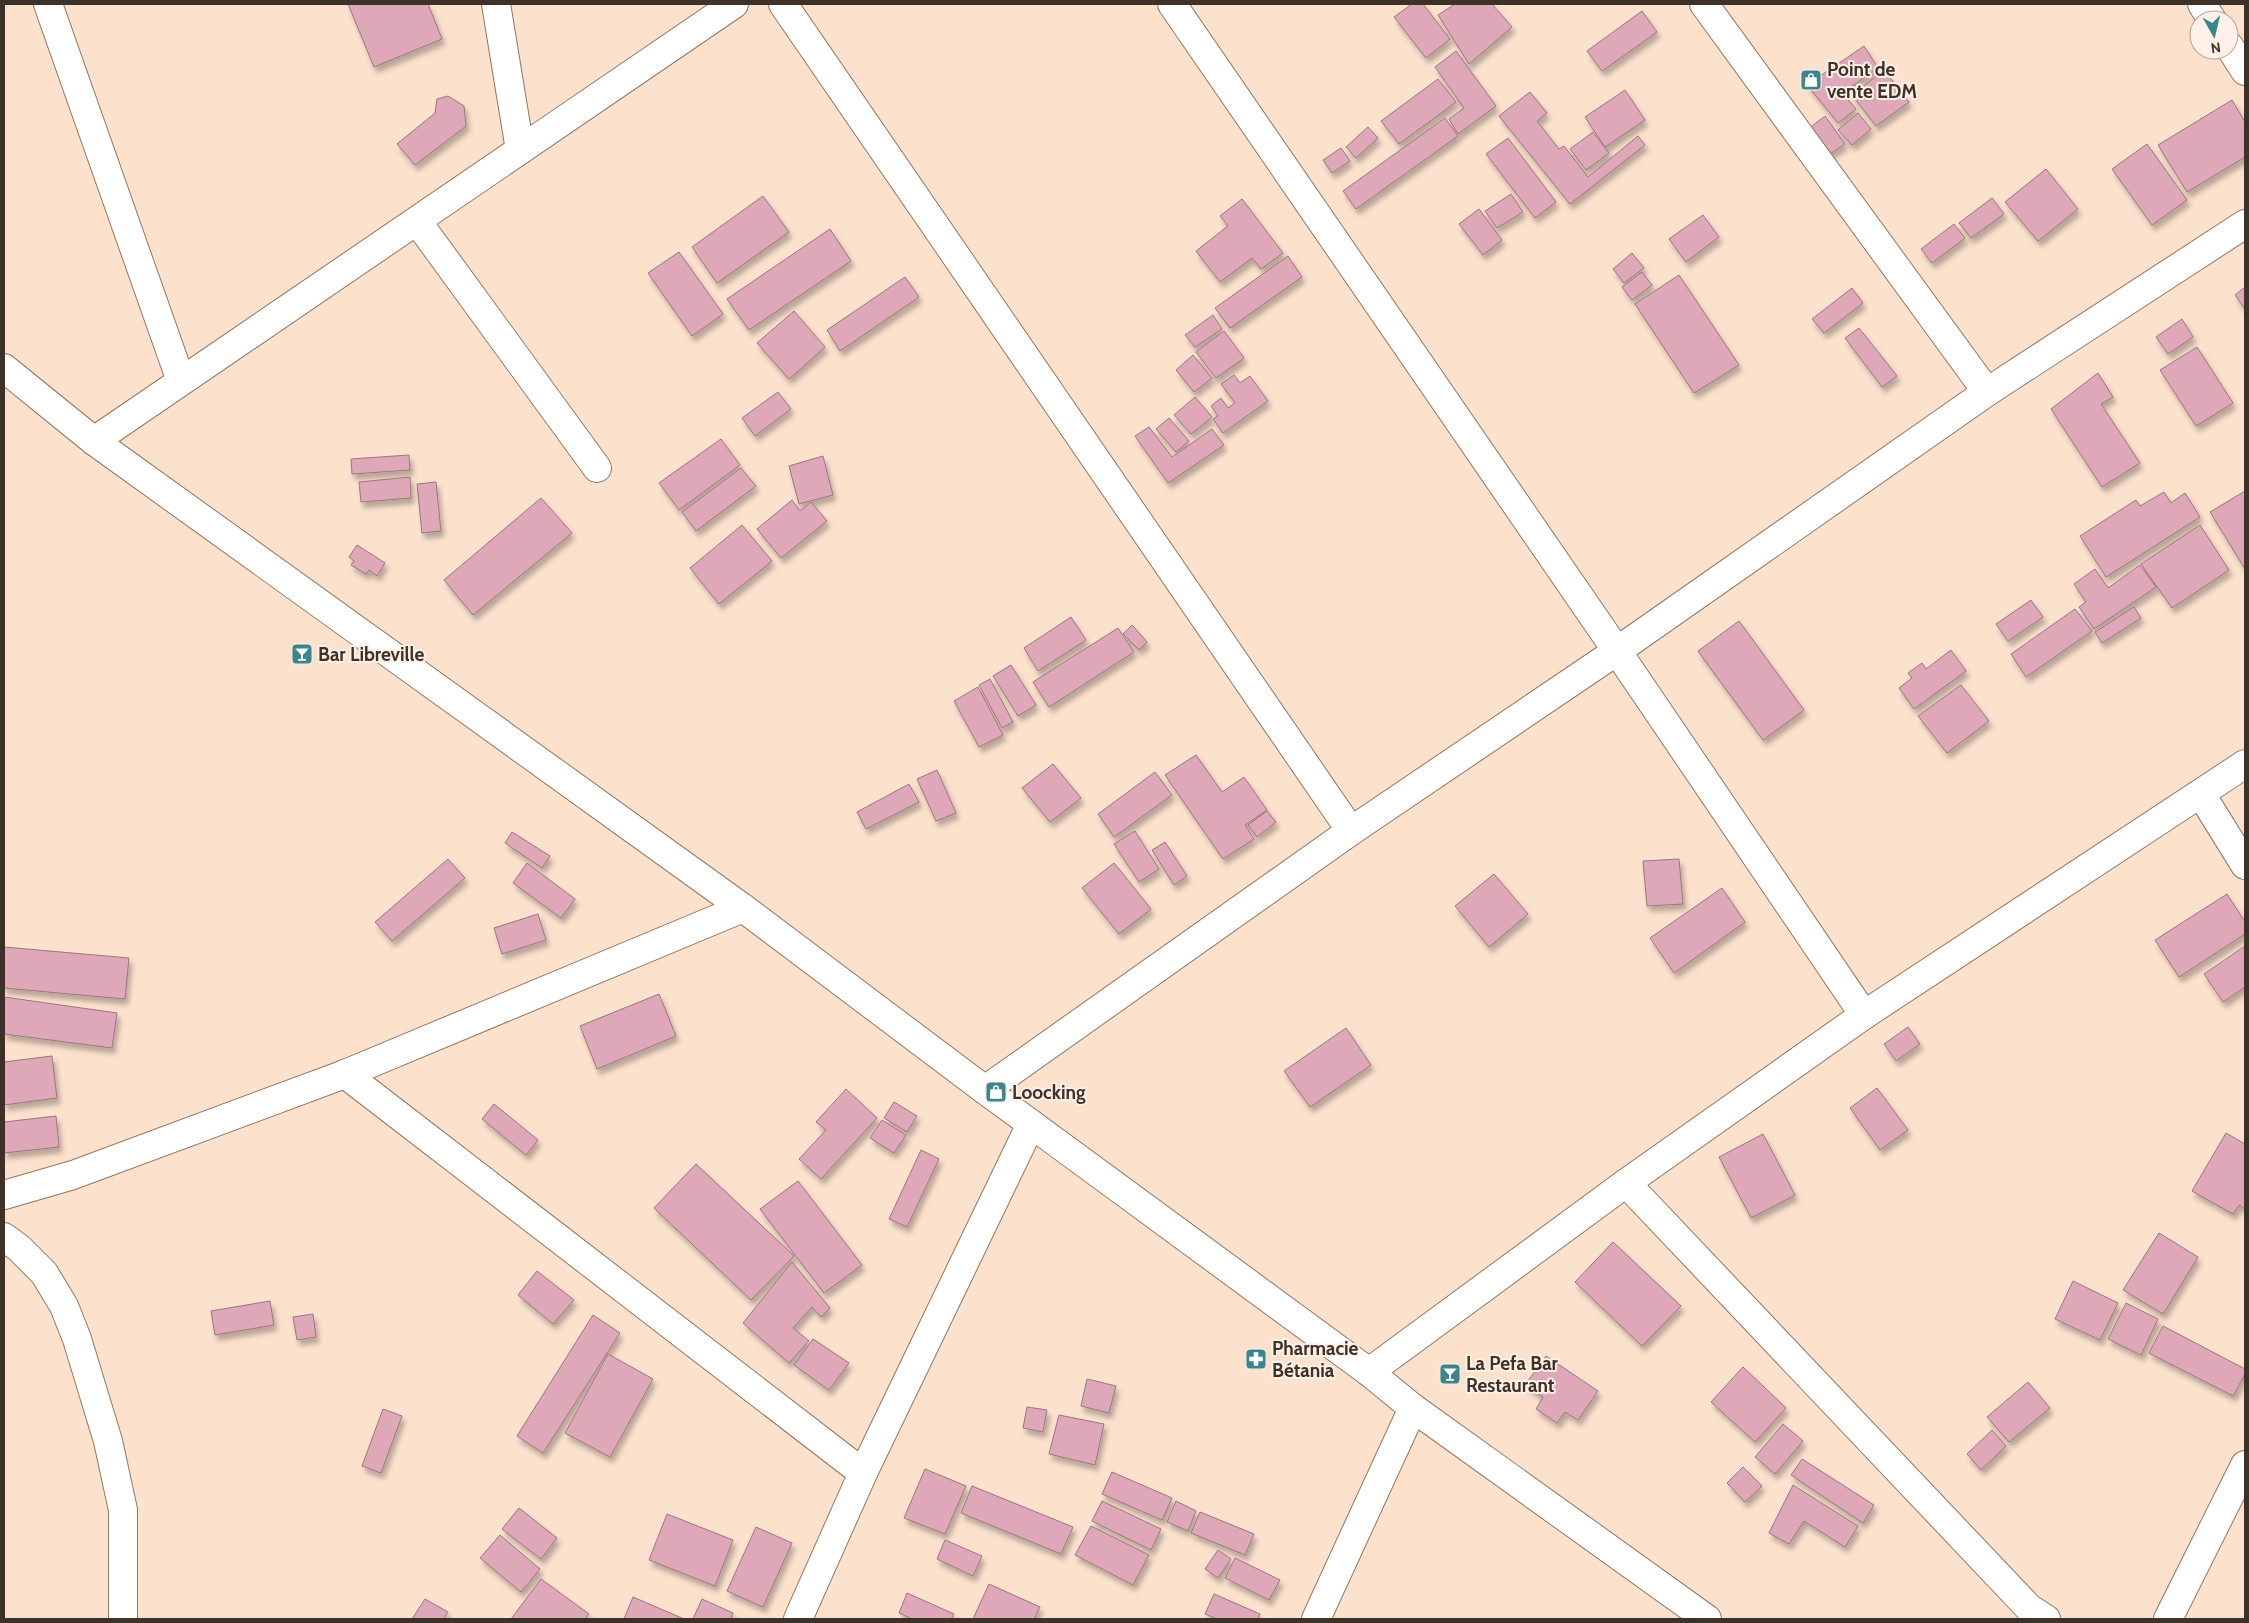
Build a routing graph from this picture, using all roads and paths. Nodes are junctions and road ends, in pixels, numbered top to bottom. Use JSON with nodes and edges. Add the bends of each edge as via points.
{"nodes":[{"id":1,"x":48,"y":4,"type":"edge"},
{"id":2,"x":496,"y":4,"type":"edge"},
{"id":3,"x":734,"y":4,"type":"edge"},
{"id":4,"x":783,"y":4,"type":"edge"},
{"id":5,"x":1172,"y":4,"type":"edge"},
{"id":6,"x":1704,"y":4,"type":"edge"},
{"id":7,"x":2238,"y":60,"type":"edge"},
{"id":8,"x":2245,"y":71,"type":"edge"},
{"id":9,"x":520,"y":150,"type":"junction"},
{"id":10,"x":417,"y":221,"type":"junction"},
{"id":11,"x":2245,"y":224,"type":"edge"},
{"id":12,"x":4,"y":368,"type":"edge"},
{"id":13,"x":181,"y":382,"type":"junction"},
{"id":14,"x":1987,"y":392,"type":"junction"},
{"id":15,"x":94,"y":441,"type":"junction"},
{"id":16,"x":597,"y":468,"type":"dead end"},
{"id":17,"x":1617,"y":651,"type":"junction"},
{"id":18,"x":2245,"y":764,"type":"edge"},
{"id":19,"x":2201,"y":794,"type":"junction"},
{"id":20,"x":1351,"y":831,"type":"junction"},
{"id":21,"x":2245,"y":865,"type":"edge"},
{"id":22,"x":743,"y":908,"type":"junction"},
{"id":23,"x":1864,"y":1015,"type":"junction"},
{"id":24,"x":344,"y":1074,"type":"junction"},
{"id":25,"x":985,"y":1090,"type":"junction"},
{"id":26,"x":1031,"y":1124,"type":"junction"},
{"id":27,"x":1626,"y":1183,"type":"junction"},
{"id":28,"x":4,"y":1195,"type":"edge"},
{"id":29,"x":4,"y":1237,"type":"edge"},
{"id":30,"x":1369,"y":1372,"type":"junction"},
{"id":31,"x":1413,"y":1408,"type":"junction"},
{"id":32,"x":2245,"y":1465,"type":"edge"},
{"id":33,"x":863,"y":1473,"type":"junction"},
{"id":34,"x":123,"y":1619,"type":"edge"},
{"id":35,"x":798,"y":1619,"type":"edge"},
{"id":36,"x":1316,"y":1619,"type":"edge"},
{"id":37,"x":1707,"y":1619,"type":"edge"},
{"id":38,"x":2046,"y":1619,"type":"edge"},
{"id":39,"x":2168,"y":1619,"type":"edge"}],
"edges":[{"from":1,"to":13,"type":"street"},
{"from":2,"to":9,"type":"street"},
{"from":3,"to":9,"type":"street"},
{"from":4,"to":20,"type":"street"},
{"from":5,"to":17,"type":"street"},
{"from":6,"to":14,"type":"street"},
{"from":7,"to":8,"type":"street"},
{"from":9,"to":10,"type":"street"},
{"from":10,"to":13,"type":"street"},
{"from":10,"to":16,"type":"street"},
{"from":11,"to":14,"type":"street"},
{"from":12,"to":15,"type":"street"},
{"from":13,"to":15,"type":"street"},
{"from":14,"to":17,"type":"street"},
{"from":15,"to":22,"type":"street"},
{"from":17,"to":20,"type":"street"},
{"from":17,"to":23,"type":"street"},
{"from":18,"to":19,"type":"street"},
{"from":19,"to":21,"type":"street"},
{"from":19,"to":23,"type":"street"},
{"from":20,"to":25,"type":"street"},
{"from":22,"to":24,"type":"street"},
{"from":22,"to":25,"type":"street"},
{"from":23,"to":27,"type":"street"},
{"from":24,"to":28,"type":"street","via":[[73,1175]]},
{"from":24,"to":33,"type":"street"},
{"from":25,"to":26,"type":"street"},
{"from":26,"to":30,"type":"street"},
{"from":26,"to":33,"type":"street"},
{"from":27,"to":30,"type":"street"},
{"from":27,"to":38,"type":"street","via":[[2029,1608]]},
{"from":29,"to":34,"type":"street","via":[[44,1273],[64,1306],[77,1339],[108,1441],[123,1510]]},
{"from":30,"to":31,"type":"street"},
{"from":31,"to":36,"type":"street"},
{"from":31,"to":37,"type":"street"},
{"from":32,"to":39,"type":"street"},
{"from":33,"to":35,"type":"street"}]}
